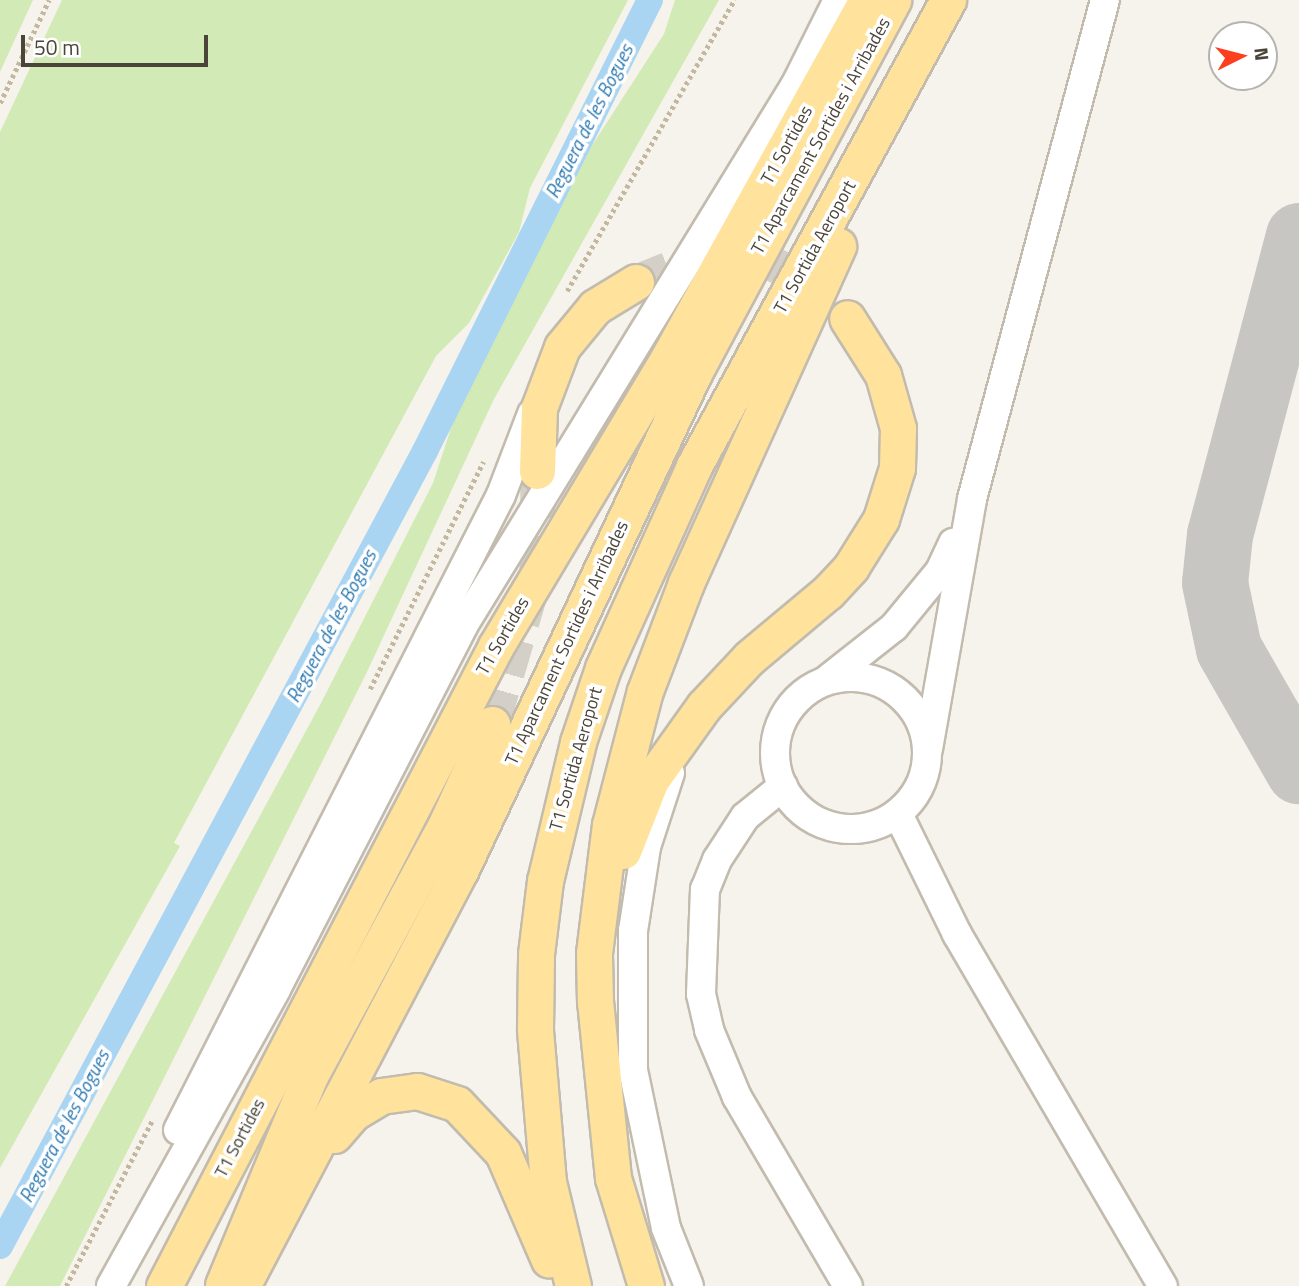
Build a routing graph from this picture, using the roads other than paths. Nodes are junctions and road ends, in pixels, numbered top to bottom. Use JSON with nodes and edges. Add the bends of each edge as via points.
{"nodes":[{"id":1,"x":838,"y":0,"type":"edge"},
{"id":2,"x":867,"y":0,"type":"edge"},
{"id":3,"x":893,"y":0,"type":"edge"},
{"id":4,"x":948,"y":0,"type":"edge"},
{"id":5,"x":1105,"y":0,"type":"edge"},
{"id":6,"x":861,"y":165,"type":"junction"},
{"id":7,"x":636,"y":282,"type":"tunnel mouth"},
{"id":8,"x":847,"y":318,"type":"tunnel mouth"},
{"id":9,"x":549,"y":373,"type":"junction"},
{"id":10,"x":537,"y":471,"type":"tunnel mouth"},
{"id":11,"x":972,"y":499,"type":"junction"},
{"id":12,"x":826,"y":680,"type":"junction"},
{"id":13,"x":492,"y":724,"type":"tunnel mouth"},
{"id":14,"x":679,"y":740,"type":"junction"},
{"id":15,"x":928,"y":749,"type":"junction"},
{"id":16,"x":783,"y":786,"type":"junction"},
{"id":17,"x":898,"y":814,"type":"junction"},
{"id":18,"x":599,"y":1063,"type":"junction"},
{"id":19,"x":312,"y":1074,"type":"junction"},
{"id":20,"x":298,"y":1183,"type":"junction"},
{"id":21,"x":113,"y":1281,"type":"edge"},
{"id":22,"x":165,"y":1286,"type":"edge"},
{"id":23,"x":223,"y":1286,"type":"edge"},
{"id":24,"x":242,"y":1286,"type":"edge"},
{"id":25,"x":562,"y":1286,"type":"edge"},
{"id":26,"x":573,"y":1286,"type":"edge"},
{"id":27,"x":646,"y":1286,"type":"edge"},
{"id":28,"x":689,"y":1286,"type":"edge"},
{"id":29,"x":848,"y":1286,"type":"edge"},
{"id":30,"x":1163,"y":1286,"type":"edge"}],
"edges":[{"from":1,"to":21,"type":"lane","via":[[796,84],[463,626],[276,989]]},
{"from":2,"to":22,"type":"main road","name":"T1 Sortides","via":[[670,355],[496,646]]},
{"from":3,"to":20,"type":"main road","name":"T1 Aparcament Sortides i Arribades","via":[[694,373],[461,869]]},
{"from":4,"to":6,"type":"main road"},
{"from":5,"to":11,"type":"lane"},
{"from":6,"to":18,"type":"main road","name":"T1 Sortida Aeroport","via":[[834,260],[724,493],[645,691],[610,825],[600,890],[594,953]]},
{"from":6,"to":26,"type":"main road","name":"T1 Sortida Aeroport","via":[[694,466],[603,668],[561,807],[536,954],[535,1028],[548,1182]]},
{"from":7,"to":9,"type":"main road","via":[[595,307]]},
{"from":8,"to":14,"type":"main road","via":[[883,375],[898,428],[897,468],[881,519],[843,576],[749,658]]},
{"from":9,"to":10,"type":"main road","via":[[536,434]]},
{"from":9,"to":21,"type":"lane","via":[[500,495],[155,1175]]},
{"from":11,"to":12,"type":"lane","via":[[940,571],[919,600],[863,655]]},
{"from":11,"to":15,"type":"lane"},
{"from":12,"to":15,"type":"lane","via":[[866,677],[899,692],[917,714]]},
{"from":12,"to":16,"type":"lane","via":[[794,701],[784,717],[775,756]]},
{"from":13,"to":19,"type":"main road","via":[[447,822]]},
{"from":14,"to":18,"type":"main road","via":[[651,780],[628,833],[616,881]]},
{"from":14,"to":28,"type":"lane","via":[[646,847],[633,930],[633,1070],[666,1227]]},
{"from":15,"to":17,"type":"lane","via":[[919,789]]},
{"from":16,"to":17,"type":"lane","via":[[803,813],[841,829],[863,829]]},
{"from":16,"to":29,"type":"lane","via":[[745,817],[717,860],[705,889],[701,994],[709,1030],[737,1097]]},
{"from":17,"to":30,"type":"lane","via":[[957,934]]},
{"from":18,"to":27,"type":"main road","name":"T1 Sortida Aeroport","via":[[613,1178]]},
{"from":19,"to":22,"type":"main road","via":[[283,1108]]},
{"from":19,"to":23,"type":"main road"},
{"from":20,"to":24,"type":"main road","name":"T1 Aparcament Sortides i Arribades"},
{"from":20,"to":25,"type":"main road","via":[[353,1113],[370,1101],[398,1092],[437,1094],[471,1115],[503,1153]]}]}
